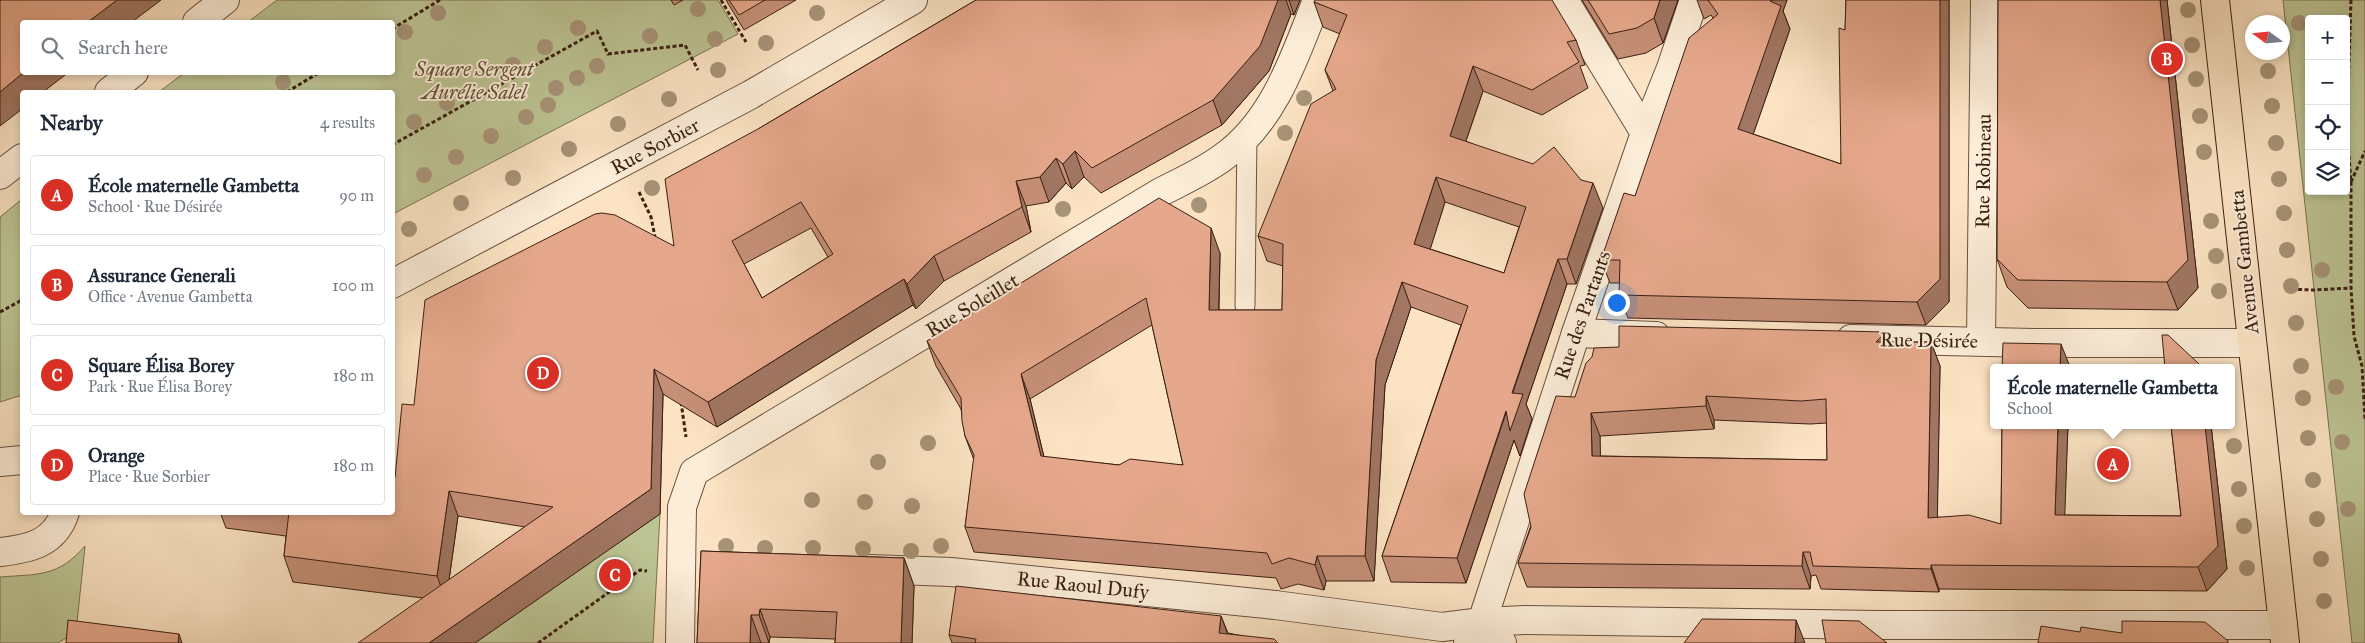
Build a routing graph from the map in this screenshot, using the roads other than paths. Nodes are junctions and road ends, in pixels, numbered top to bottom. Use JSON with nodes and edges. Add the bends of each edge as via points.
{"nodes":[{"id":1,"x":225,"y":0,"type":"edge"},
{"id":2,"x":913,"y":0,"type":"edge"},
{"id":3,"x":1317,"y":0,"type":"edge"},
{"id":4,"x":1564,"y":0,"type":"edge"},
{"id":5,"x":1694,"y":0,"type":"edge"},
{"id":6,"x":1985,"y":0,"type":"edge"},
{"id":7,"x":2216,"y":0,"type":"edge"},
{"id":8,"x":200,"y":20,"type":"edge"},
{"id":9,"x":130,"y":75,"type":"edge"},
{"id":10,"x":112,"y":90,"type":"edge"},
{"id":11,"x":1646,"y":133,"type":"junction"},
{"id":12,"x":1247,"y":135,"type":"junction"},
{"id":13,"x":20,"y":160,"type":"edge"},
{"id":14,"x":0,"y":175,"type":"edge"},
{"id":15,"x":395,"y":282,"type":"edge"},
{"id":16,"x":1245,"y":306,"type":"dead end"},
{"id":17,"x":1576,"y":333,"type":"junction"},
{"id":18,"x":1676,"y":336,"type":"edge"},
{"id":19,"x":1824,"y":339,"type":"edge"},
{"id":20,"x":1981,"y":341,"type":"junction"},
{"id":21,"x":2252,"y":343,"type":"junction"},
{"id":22,"x":20,"y":460,"type":"edge"},
{"id":23,"x":0,"y":462,"type":"edge"},
{"id":24,"x":64,"y":515,"type":"edge"},
{"id":25,"x":0,"y":552,"type":"edge"},
{"id":26,"x":844,"y":568,"type":"edge"},
{"id":27,"x":1475,"y":632,"type":"edge"},
{"id":28,"x":1963,"y":634,"type":"edge"},
{"id":29,"x":2284,"y":634,"type":"edge"},
{"id":30,"x":680,"y":643,"type":"edge"},
{"id":31,"x":1502,"y":643,"type":"edge"}],
"edges":[{"from":1,"to":8,"type":"street"},
{"from":2,"to":15,"type":"street","name":"Rue Sorbier","via":[[750,96]]},
{"from":3,"to":12,"type":"street","name":"Rue Soleillet","via":[[1289,71],[1268,109]]},
{"from":4,"to":11,"type":"street"},
{"from":5,"to":11,"type":"street","name":"Rue des Partants"},
{"from":6,"to":20,"type":"street","name":"Rue Robineau"},
{"from":7,"to":21,"type":"main road","name":"Avenue Gambetta"},
{"from":9,"to":10,"type":"street"},
{"from":11,"to":17,"type":"street","name":"Rue des Partants"},
{"from":12,"to":16,"type":"lane"},
{"from":12,"to":30,"type":"street","name":"Rue Soleillet","via":[[1224,157],[1199,173],[1159,193],[694,472],[682,507],[694,562]]},
{"from":13,"to":14,"type":"street"},
{"from":17,"to":18,"type":"street"},
{"from":17,"to":27,"type":"street","name":"Rue des Partants"},
{"from":19,"to":20,"type":"street","name":"Rue Désirée"},
{"from":20,"to":21,"type":"street","name":"Rue Désirée"},
{"from":21,"to":29,"type":"main road","name":"Avenue Gambetta"},
{"from":22,"to":23,"type":"street"},
{"from":24,"to":25,"type":"street","via":[[55,532],[43,543]]},
{"from":26,"to":27,"type":"street","name":"Rue Raoul Dufy","via":[[951,572],[1275,605]]},
{"from":27,"to":28,"type":"street","name":"Rue Raoul Dufy","via":[[1525,620]]},
{"from":27,"to":31,"type":"street"},
{"from":28,"to":29,"type":"street","name":"Rue Raoul Dufy"}]}
